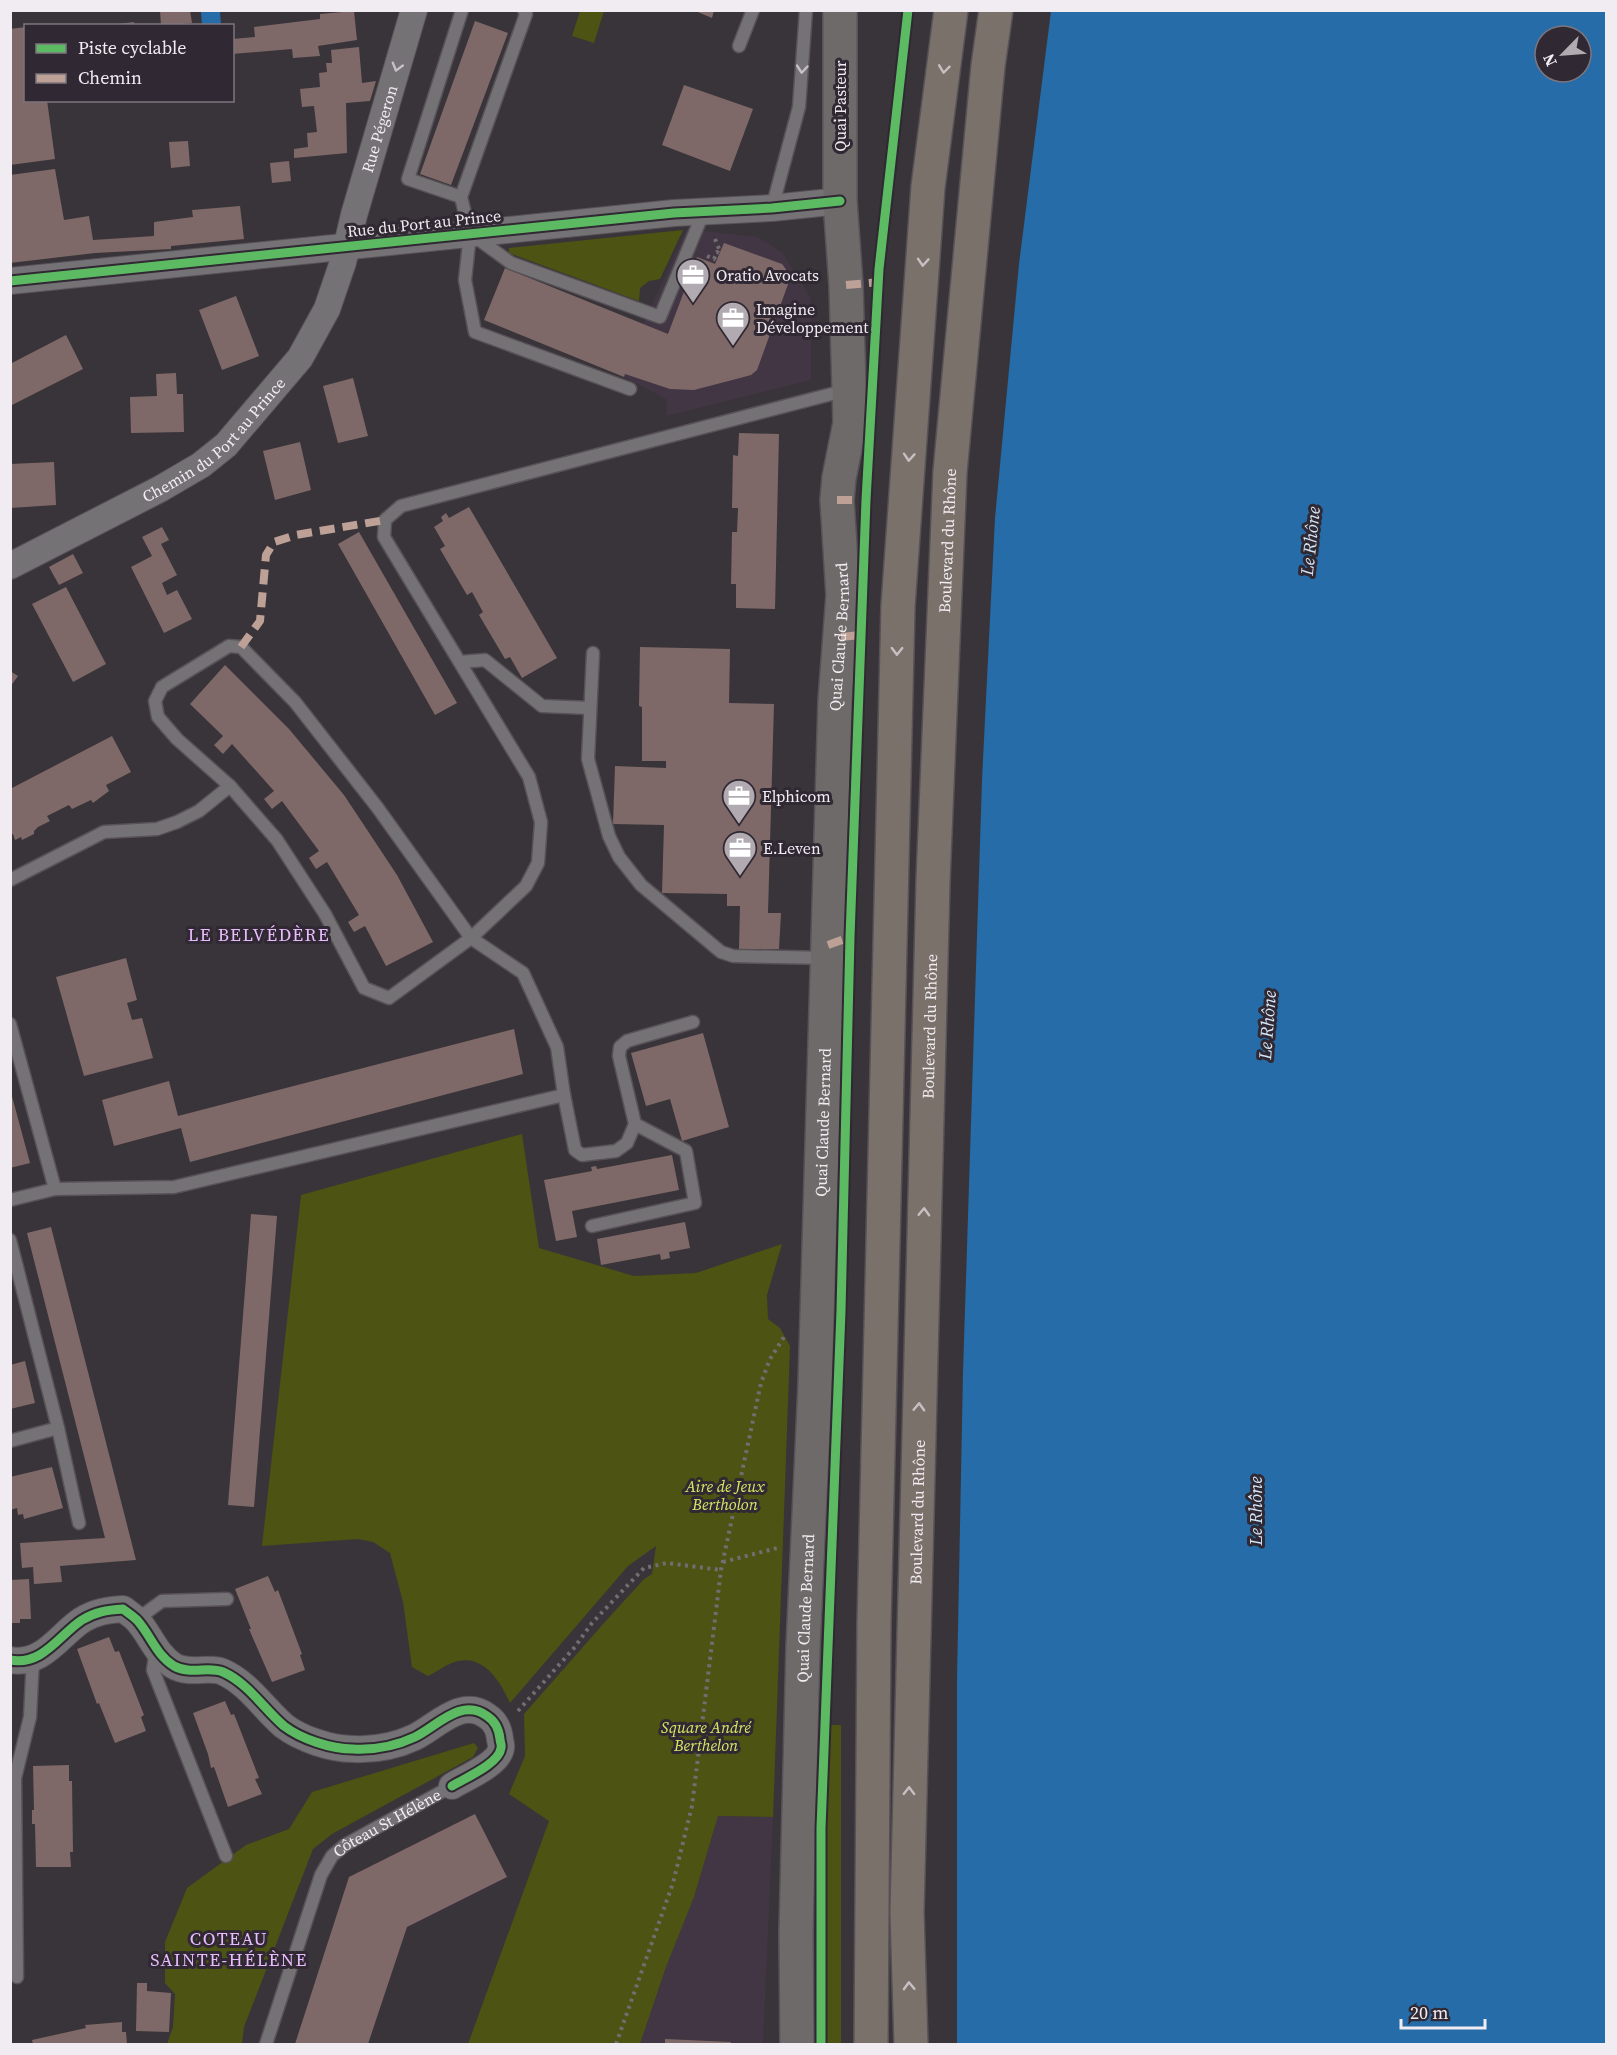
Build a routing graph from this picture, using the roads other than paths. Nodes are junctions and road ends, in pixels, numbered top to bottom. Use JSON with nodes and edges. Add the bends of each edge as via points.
{"nodes":[{"id":1,"x":414,"y":10,"type":"edge"},
{"id":2,"x":462,"y":10,"type":"edge"},
{"id":3,"x":524,"y":10,"type":"edge"},
{"id":4,"x":753,"y":10,"type":"edge"},
{"id":5,"x":806,"y":10,"type":"edge"},
{"id":6,"x":840,"y":10,"type":"edge"},
{"id":7,"x":951,"y":10,"type":"edge"},
{"id":8,"x":996,"y":10,"type":"edge"},
{"id":9,"x":739,"y":46,"type":"dead end"},
{"id":10,"x":461,"y":197,"type":"junction"},
{"id":11,"x":840,"y":201,"type":"junction"},
{"id":12,"x":772,"y":208,"type":"junction"},
{"id":13,"x":704,"y":211,"type":"junction"},
{"id":14,"x":470,"y":234,"type":"junction"},
{"id":15,"x":348,"y":246,"type":"junction"},
{"id":16,"x":10,"y":281,"type":"edge"},
{"id":17,"x":630,"y":389,"type":"dead end"},
{"id":18,"x":850,"y":389,"type":"junction"},
{"id":19,"x":10,"y":566,"type":"edge"},
{"id":20,"x":593,"y":653,"type":"dead end"},
{"id":21,"x":460,"y":662,"type":"junction"},
{"id":22,"x":590,"y":708,"type":"junction"},
{"id":23,"x":230,"y":786,"type":"junction"},
{"id":24,"x":10,"y":880,"type":"edge"},
{"id":25,"x":471,"y":938,"type":"junction"},
{"id":26,"x":827,"y":958,"type":"junction"},
{"id":27,"x":693,"y":1022,"type":"dead end"},
{"id":28,"x":10,"y":1024,"type":"edge"},
{"id":29,"x":564,"y":1095,"type":"junction"},
{"id":30,"x":635,"y":1124,"type":"junction"},
{"id":31,"x":55,"y":1189,"type":"junction"},
{"id":32,"x":10,"y":1200,"type":"edge"},
{"id":33,"x":592,"y":1226,"type":"dead end"},
{"id":34,"x":10,"y":1240,"type":"edge"},
{"id":35,"x":58,"y":1428,"type":"junction"},
{"id":36,"x":10,"y":1441,"type":"edge"},
{"id":37,"x":79,"y":1523,"type":"dead end"},
{"id":38,"x":227,"y":1599,"type":"dead end"},
{"id":39,"x":136,"y":1620,"type":"junction"},
{"id":40,"x":156,"y":1649,"type":"junction"},
{"id":41,"x":22,"y":1659,"type":"edge"},
{"id":42,"x":13,"y":1778,"type":"edge"},
{"id":43,"x":452,"y":1786,"type":"joint"},
{"id":44,"x":13,"y":1855,"type":"edge"},
{"id":45,"x":226,"y":1856,"type":"dead end"},
{"id":46,"x":16,"y":1977,"type":"dead end"},
{"id":47,"x":266,"y":2044,"type":"edge"},
{"id":48,"x":797,"y":2044,"type":"edge"},
{"id":49,"x":871,"y":2044,"type":"edge"},
{"id":50,"x":911,"y":2044,"type":"edge"}],
"edges":[{"from":1,"to":15,"type":"street","name":"Rue Pégeron","one_way":true},
{"from":2,"to":10,"type":"lane","via":[[408,179]]},
{"from":3,"to":10,"type":"lane","via":[[526,14]]},
{"from":4,"to":9,"type":"lane"},
{"from":5,"to":12,"type":"lane","one_way":true,"via":[[799,107]]},
{"from":6,"to":11,"type":"main road","name":"Quai Pasteur"},
{"from":7,"to":49,"type":"highway","one_way":true,"via":[[928,188],[898,606],[874,1624]]},
{"from":50,"to":8,"type":"highway","name":"Boulevard du Rhône","one_way":true,"via":[[907,1912],[933,881],[950,472]]},
{"from":10,"to":14,"type":"lane"},
{"from":11,"to":12,"type":"street","name":"Rue du Port au Prince"},
{"from":11,"to":18,"type":"main road","name":"Quai Claude Bernard"},
{"from":12,"to":13,"type":"street","name":"Rue du Port au Prince"},
{"from":13,"to":14,"type":"street","name":"Rue du Port au Prince"},
{"from":13,"to":14,"type":"lane","via":[[660,317],[511,263]]},
{"from":14,"to":15,"type":"street","name":"Rue du Port au Prince"},
{"from":14,"to":17,"type":"lane","via":[[465,280],[475,332]]},
{"from":15,"to":16,"type":"street","name":"Rue du Port au Prince"},
{"from":15,"to":19,"type":"street","name":"Chemin du Port au Prince","via":[[327,309],[300,358],[226,444],[201,465],[160,489]]},
{"from":18,"to":21,"type":"lane","via":[[401,506],[385,520],[384,537]]},
{"from":18,"to":26,"type":"main road","name":"Quai Claude Bernard","via":[[850,423],[837,500],[843,595],[835,701]]},
{"from":20,"to":22,"type":"lane"},
{"from":21,"to":22,"type":"lane","via":[[485,660],[542,706]]},
{"from":21,"to":25,"type":"lane","via":[[530,777],[541,822],[538,863],[525,886]]},
{"from":22,"to":26,"type":"lane","via":[[588,759],[609,836],[640,885],[721,952],[733,956]]},
{"from":23,"to":24,"type":"lane","via":[[177,822],[157,829],[104,832]]},
{"from":23,"to":25,"type":"lane","via":[[277,840],[325,914],[364,988],[389,998]]},
{"from":23,"to":25,"type":"lane","via":[[177,739],[158,717],[155,701],[162,687],[229,646],[241,647],[295,702]]},
{"from":25,"to":29,"type":"lane","via":[[523,973],[557,1047]]},
{"from":26,"to":48,"type":"main road","name":"Quai Claude Bernard","via":[[803,1647]]},
{"from":27,"to":30,"type":"lane","via":[[627,1041],[620,1047]]},
{"from":28,"to":31,"type":"lane"},
{"from":29,"to":30,"type":"lane","via":[[575,1150],[582,1155],[616,1151],[627,1143]]},
{"from":29,"to":31,"type":"lane","via":[[174,1187]]},
{"from":30,"to":33,"type":"lane","via":[[686,1151],[695,1203]]},
{"from":31,"to":32,"type":"lane"},
{"from":34,"to":35,"type":"lane"},
{"from":35,"to":36,"type":"lane"},
{"from":35,"to":37,"type":"lane"},
{"from":38,"to":39,"type":"lane","via":[[162,1601]]},
{"from":39,"to":40,"type":"street"},
{"from":39,"to":41,"type":"street","via":[[123,1609],[102,1610],[81,1621],[49,1650]]},
{"from":40,"to":43,"type":"street","name":"Côteau St Hélène","via":[[174,1666],[191,1671],[222,1671],[252,1692],[285,1727],[309,1739],[351,1750],[393,1745],[413,1738],[468,1708],[481,1712],[499,1732],[501,1748],[494,1761]]},
{"from":40,"to":45,"type":"lane","via":[[153,1670]]},
{"from":41,"to":42,"type":"lane","via":[[30,1718]]},
{"from":42,"to":44,"type":"lane"},
{"from":43,"to":47,"type":"lane","name":"Côteau St Hélène","via":[[332,1856],[321,1875]]},
{"from":44,"to":46,"type":"lane"}]}
